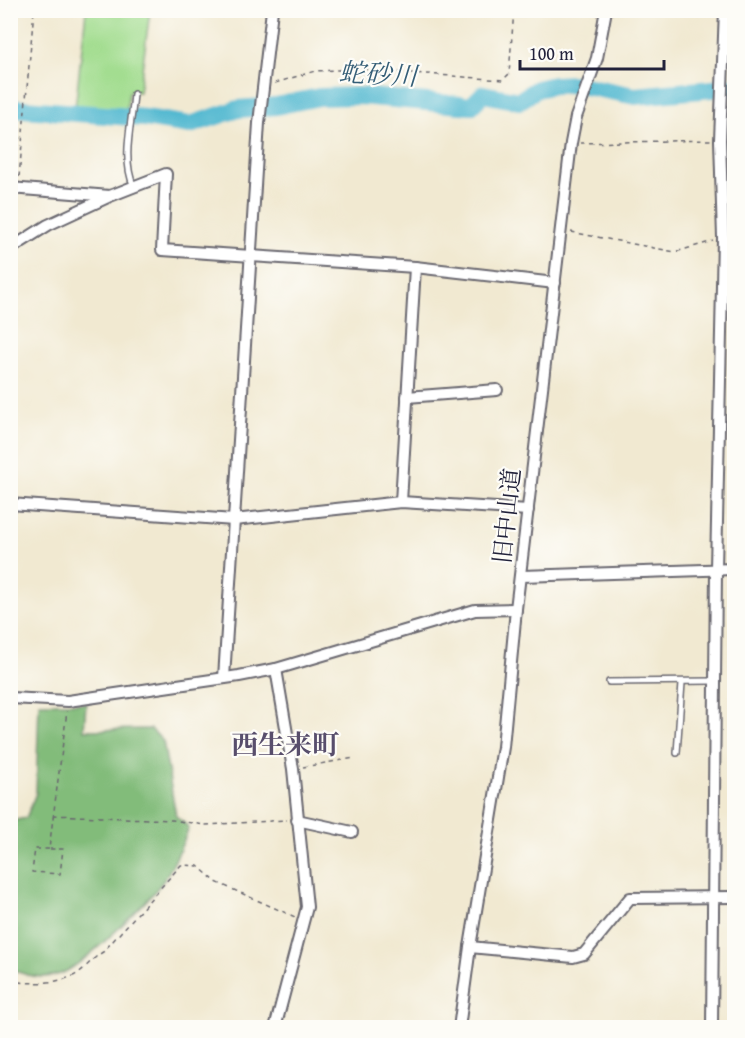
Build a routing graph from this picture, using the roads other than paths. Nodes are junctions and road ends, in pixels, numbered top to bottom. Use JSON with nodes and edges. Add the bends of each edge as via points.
{"nodes":[{"id":1,"x":272,"y":10,"type":"edge"},
{"id":2,"x":606,"y":10,"type":"edge"},
{"id":3,"x":725,"y":10,"type":"edge"},
{"id":4,"x":134,"y":94,"type":"dead end"},
{"id":5,"x":134,"y":187,"type":"junction"},
{"id":6,"x":14,"y":189,"type":"edge"},
{"id":7,"x":110,"y":196,"type":"junction"},
{"id":8,"x":10,"y":249,"type":"edge"},
{"id":9,"x":250,"y":256,"type":"junction"},
{"id":10,"x":415,"y":267,"type":"junction"},
{"id":11,"x":555,"y":283,"type":"junction"},
{"id":12,"x":497,"y":390,"type":"dead end"},
{"id":13,"x":407,"y":397,"type":"junction"},
{"id":14,"x":401,"y":502,"type":"junction"},
{"id":15,"x":10,"y":504,"type":"edge"},
{"id":16,"x":528,"y":510,"type":"junction"},
{"id":17,"x":234,"y":520,"type":"junction"},
{"id":18,"x":716,"y":569,"type":"junction"},
{"id":19,"x":735,"y":569,"type":"edge"},
{"id":20,"x":522,"y":576,"type":"junction"},
{"id":21,"x":516,"y":609,"type":"junction"},
{"id":22,"x":276,"y":669,"type":"junction"},
{"id":23,"x":224,"y":678,"type":"junction"},
{"id":24,"x":715,"y":681,"type":"junction"},
{"id":25,"x":609,"y":682,"type":"dead end"},
{"id":26,"x":682,"y":683,"type":"junction"},
{"id":27,"x":10,"y":698,"type":"edge"},
{"id":28,"x":676,"y":753,"type":"dead end"},
{"id":29,"x":297,"y":820,"type":"junction"},
{"id":30,"x":352,"y":832,"type":"dead end"},
{"id":31,"x":713,"y":896,"type":"junction"},
{"id":32,"x":735,"y":897,"type":"edge"},
{"id":33,"x":470,"y":947,"type":"junction"},
{"id":34,"x":275,"y":1028,"type":"edge"},
{"id":35,"x":459,"y":1028,"type":"edge"},
{"id":36,"x":712,"y":1028,"type":"edge"}],
"edges":[{"from":1,"to":9,"type":"street"},
{"from":2,"to":11,"type":"street","name":"旧中山道","via":[[571,143]]},
{"from":3,"to":18,"type":"street"},
{"from":4,"to":5,"type":"lane","via":[[128,173]]},
{"from":5,"to":7,"type":"street"},
{"from":5,"to":9,"type":"street","via":[[166,174],[162,250]]},
{"from":6,"to":7,"type":"street"},
{"from":7,"to":8,"type":"street","via":[[48,225]]},
{"from":9,"to":10,"type":"street"},
{"from":9,"to":17,"type":"street"},
{"from":10,"to":11,"type":"street"},
{"from":10,"to":13,"type":"street"},
{"from":11,"to":16,"type":"street","name":"旧中山道"},
{"from":12,"to":13,"type":"street"},
{"from":13,"to":14,"type":"street"},
{"from":14,"to":16,"type":"street"},
{"from":14,"to":17,"type":"street"},
{"from":15,"to":17,"type":"street"},
{"from":16,"to":20,"type":"street","name":"旧中山道"},
{"from":17,"to":23,"type":"street"},
{"from":18,"to":19,"type":"street"},
{"from":18,"to":20,"type":"street"},
{"from":18,"to":24,"type":"street"},
{"from":20,"to":21,"type":"street","name":"旧中山道"},
{"from":21,"to":22,"type":"street","via":[[475,610]]},
{"from":21,"to":33,"type":"street","name":"旧中山道","via":[[503,747]]},
{"from":22,"to":23,"type":"street"},
{"from":22,"to":29,"type":"street","via":[[293,769]]},
{"from":23,"to":27,"type":"street","via":[[68,701]]},
{"from":24,"to":26,"type":"lane"},
{"from":24,"to":31,"type":"street"},
{"from":25,"to":26,"type":"lane"},
{"from":26,"to":28,"type":"lane"},
{"from":29,"to":30,"type":"street"},
{"from":29,"to":34,"type":"street","via":[[307,907]]},
{"from":31,"to":32,"type":"street"},
{"from":31,"to":33,"type":"street","via":[[630,898],[584,954],[573,957]]},
{"from":31,"to":36,"type":"street"},
{"from":33,"to":35,"type":"street","name":"旧中山道"}]}
